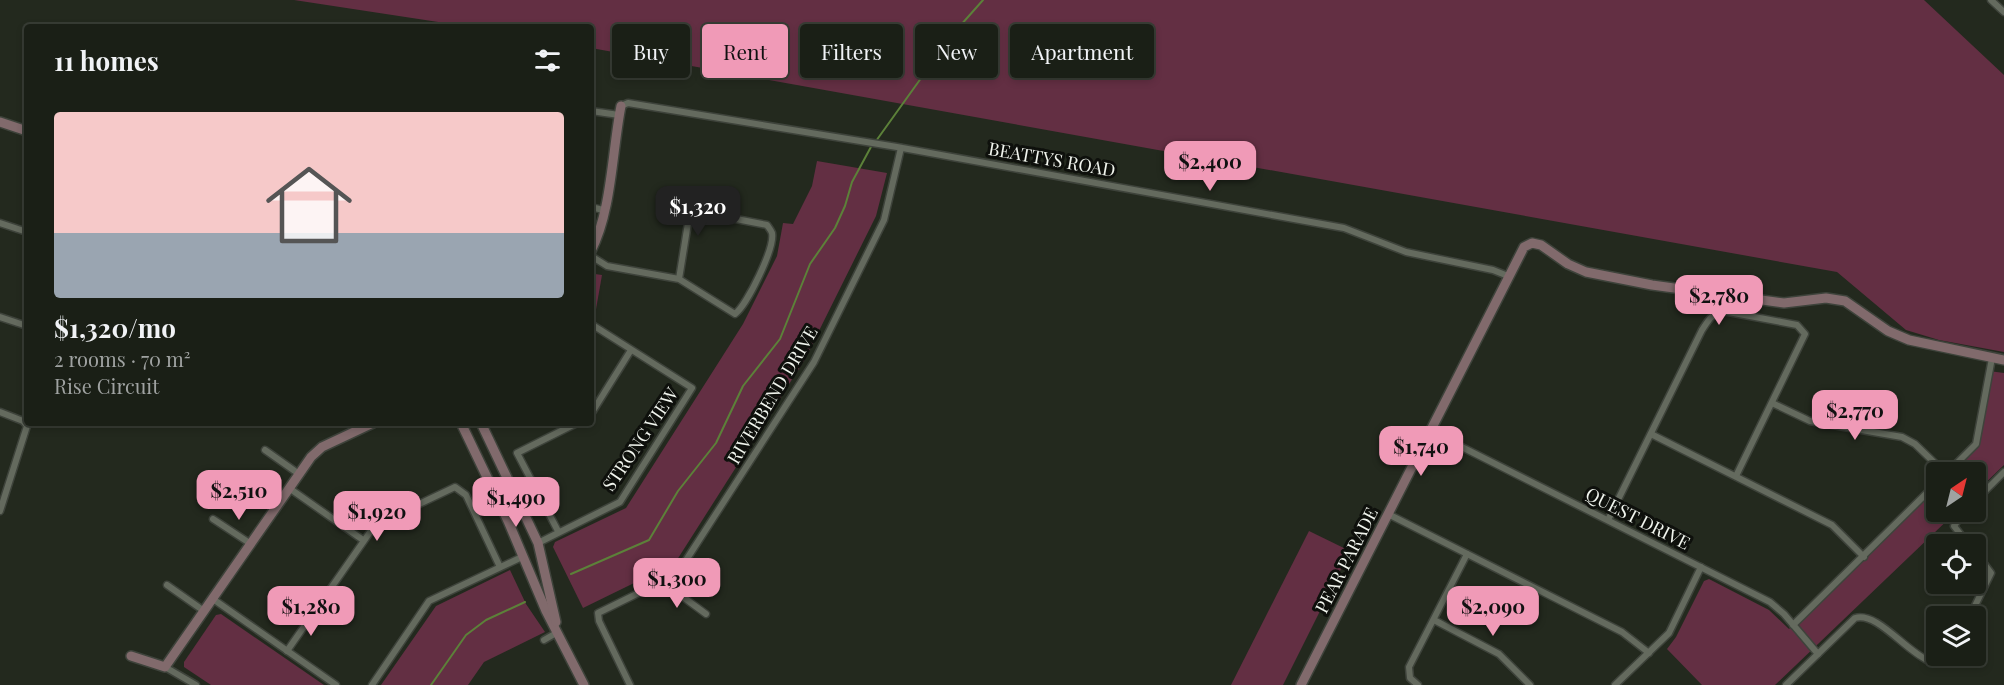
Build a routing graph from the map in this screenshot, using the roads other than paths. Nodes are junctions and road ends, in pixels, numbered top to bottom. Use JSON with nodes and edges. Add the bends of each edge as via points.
{"nodes":[{"id":1,"x":1991,"y":0,"type":"edge"},
{"id":2,"x":2004,"y":12,"type":"edge"},
{"id":3,"x":620,"y":110,"type":"junction"},
{"id":4,"x":594,"y":111,"type":"edge"},
{"id":5,"x":0,"y":122,"type":"edge"},
{"id":6,"x":24,"y":130,"type":"edge"},
{"id":7,"x":901,"y":148,"type":"junction"},
{"id":8,"x":594,"y":208,"type":"edge"},
{"id":9,"x":603,"y":210,"type":"junction"},
{"id":10,"x":0,"y":223,"type":"edge"},
{"id":11,"x":24,"y":230,"type":"edge"},
{"id":12,"x":594,"y":245,"type":"edge"},
{"id":13,"x":594,"y":258,"type":"edge"},
{"id":14,"x":1508,"y":276,"type":"junction"},
{"id":15,"x":679,"y":279,"type":"junction"},
{"id":16,"x":0,"y":317,"type":"edge"},
{"id":17,"x":24,"y":325,"type":"edge"},
{"id":18,"x":594,"y":326,"type":"edge"},
{"id":19,"x":632,"y":350,"type":"junction"},
{"id":20,"x":1992,"y":358,"type":"junction"},
{"id":21,"x":2004,"y":360,"type":"edge"},
{"id":22,"x":1772,"y":403,"type":"junction"},
{"id":23,"x":594,"y":409,"type":"edge"},
{"id":24,"x":0,"y":412,"type":"edge"},
{"id":25,"x":24,"y":422,"type":"edge"},
{"id":26,"x":27,"y":426,"type":"edge"},
{"id":27,"x":364,"y":426,"type":"edge"},
{"id":28,"x":462,"y":426,"type":"edge"},
{"id":29,"x":482,"y":426,"type":"edge"},
{"id":30,"x":571,"y":426,"type":"edge"},
{"id":31,"x":1430,"y":431,"type":"junction"},
{"id":32,"x":1651,"y":434,"type":"junction"},
{"id":33,"x":265,"y":450,"type":"dead end"},
{"id":34,"x":1935,"y":462,"type":"edge"},
{"id":35,"x":1957,"y":462,"type":"edge"},
{"id":36,"x":2004,"y":472,"type":"edge"},
{"id":37,"x":299,"y":474,"type":"junction"},
{"id":38,"x":1736,"y":476,"type":"junction"},
{"id":39,"x":289,"y":488,"type":"junction"},
{"id":40,"x":1986,"y":490,"type":"edge"},
{"id":41,"x":1926,"y":494,"type":"edge"},
{"id":42,"x":0,"y":511,"type":"edge"},
{"id":43,"x":1388,"y":514,"type":"junction"},
{"id":44,"x":213,"y":519,"type":"dead end"},
{"id":45,"x":1608,"y":520,"type":"junction"},
{"id":46,"x":1957,"y":522,"type":"edge"},
{"id":47,"x":558,"y":531,"type":"junction"},
{"id":48,"x":1960,"y":534,"type":"edge"},
{"id":49,"x":363,"y":540,"type":"junction"},
{"id":50,"x":538,"y":543,"type":"junction"},
{"id":51,"x":251,"y":544,"type":"junction"},
{"id":52,"x":1467,"y":554,"type":"junction"},
{"id":53,"x":522,"y":557,"type":"junction"},
{"id":54,"x":1864,"y":557,"type":"junction"},
{"id":55,"x":1986,"y":566,"type":"edge"},
{"id":56,"x":500,"y":567,"type":"junction"},
{"id":57,"x":1701,"y":567,"type":"junction"},
{"id":58,"x":675,"y":582,"type":"junction"},
{"id":59,"x":1986,"y":583,"type":"edge"},
{"id":60,"x":167,"y":585,"type":"dead end"},
{"id":61,"x":213,"y":599,"type":"junction"},
{"id":62,"x":204,"y":611,"type":"junction"},
{"id":63,"x":706,"y":614,"type":"dead end"},
{"id":64,"x":1434,"y":620,"type":"junction"},
{"id":65,"x":1793,"y":625,"type":"junction"},
{"id":66,"x":558,"y":632,"type":"junction"},
{"id":67,"x":544,"y":640,"type":"dead end"},
{"id":68,"x":287,"y":651,"type":"junction"},
{"id":69,"x":1649,"y":652,"type":"junction"},
{"id":70,"x":1818,"y":654,"type":"junction"},
{"id":71,"x":131,"y":656,"type":"dead end"},
{"id":72,"x":1946,"y":666,"type":"edge"},
{"id":73,"x":165,"y":667,"type":"junction"},
{"id":74,"x":1791,"y":683,"type":"edge"},
{"id":75,"x":196,"y":685,"type":"edge"},
{"id":76,"x":336,"y":685,"type":"edge"},
{"id":77,"x":372,"y":685,"type":"edge"},
{"id":78,"x":584,"y":685,"type":"edge"},
{"id":79,"x":630,"y":685,"type":"edge"},
{"id":80,"x":1301,"y":685,"type":"edge"},
{"id":81,"x":1418,"y":685,"type":"edge"},
{"id":82,"x":1530,"y":685,"type":"edge"},
{"id":83,"x":1615,"y":685,"type":"edge"}],
"edges":[{"from":1,"to":2,"type":"street"},
{"from":3,"to":4,"type":"street","name":"BEATTYS ROAD"},
{"from":3,"to":7,"type":"street","name":"BEATTYS ROAD","via":[[628,103]]},
{"from":3,"to":9,"type":"street"},
{"from":5,"to":6,"type":"street"},
{"from":7,"to":14,"type":"street","name":"BEATTYS ROAD","via":[[1344,228],[1406,252]]},
{"from":7,"to":58,"type":"street","name":"RIVERBEND DRIVE","via":[[884,220],[814,362]]},
{"from":8,"to":9,"type":"street"},
{"from":9,"to":12,"type":"street"},
{"from":10,"to":11,"type":"street"},
{"from":13,"to":15,"type":"street","via":[[607,266]]},
{"from":14,"to":20,"type":"street","name":"PEAR PARADE","via":[[1524,247],[1532,243],[1586,272],[1652,285],[1784,303],[1826,298],[1845,301],[1887,331],[1909,340]]},
{"from":14,"to":31,"type":"street","name":"PEAR PARADE"},
{"from":15,"to":15,"type":"street","via":[[735,314],[744,305],[768,256],[772,234],[767,225],[705,213],[695,215],[688,223]]},
{"from":16,"to":17,"type":"street"},
{"from":18,"to":19,"type":"street","name":"STRONG VIEW"},
{"from":19,"to":23,"type":"street"},
{"from":19,"to":47,"type":"street","name":"STRONG VIEW","via":[[692,388],[620,502]]},
{"from":20,"to":21,"type":"street"},
{"from":20,"to":35,"type":"street","via":[[1976,444]]},
{"from":22,"to":32,"type":"street","via":[[1802,344],[1803,329],[1716,312],[1702,330]]},
{"from":22,"to":34,"type":"street","via":[[1810,421],[1902,437]]},
{"from":22,"to":38,"type":"street"},
{"from":24,"to":25,"type":"street"},
{"from":26,"to":42,"type":"street"},
{"from":27,"to":37,"type":"street","via":[[322,447]]},
{"from":28,"to":53,"type":"street"},
{"from":29,"to":50,"type":"street"},
{"from":30,"to":47,"type":"street","via":[[517,453]]},
{"from":31,"to":43,"type":"street","name":"PEAR PARADE"},
{"from":31,"to":45,"type":"street","name":"QUEST DRIVE"},
{"from":32,"to":38,"type":"street"},
{"from":32,"to":45,"type":"street"},
{"from":33,"to":37,"type":"street"},
{"from":36,"to":40,"type":"street"},
{"from":37,"to":39,"type":"street"},
{"from":38,"to":54,"type":"street","via":[[1832,525]]},
{"from":39,"to":49,"type":"street"},
{"from":39,"to":51,"type":"street"},
{"from":41,"to":54,"type":"street"},
{"from":43,"to":52,"type":"street"},
{"from":43,"to":80,"type":"street","name":"PEAR PARADE"},
{"from":44,"to":51,"type":"street"},
{"from":45,"to":57,"type":"street","name":"QUEST DRIVE"},
{"from":46,"to":48,"type":"street","via":[[1954,526]]},
{"from":47,"to":50,"type":"street","name":"STRONG VIEW"},
{"from":49,"to":56,"type":"street","via":[[375,525],[455,487],[466,495]]},
{"from":49,"to":68,"type":"street"},
{"from":50,"to":66,"type":"street"},
{"from":51,"to":61,"type":"street"},
{"from":52,"to":64,"type":"street"},
{"from":52,"to":69,"type":"street","via":[[1622,632]]},
{"from":53,"to":56,"type":"street"},
{"from":53,"to":66,"type":"street"},
{"from":54,"to":65,"type":"street"},
{"from":55,"to":59,"type":"street","via":[[1991,573]]},
{"from":56,"to":77,"type":"street","via":[[429,602]]},
{"from":57,"to":65,"type":"street","name":"QUEST DRIVE","via":[[1770,602]]},
{"from":57,"to":69,"type":"street","via":[[1672,628]]},
{"from":58,"to":63,"type":"street","via":[[679,594]]},
{"from":58,"to":79,"type":"street","via":[[661,582],[598,613]]},
{"from":60,"to":62,"type":"street"},
{"from":61,"to":62,"type":"street"},
{"from":61,"to":68,"type":"street"},
{"from":62,"to":73,"type":"street"},
{"from":64,"to":81,"type":"street","via":[[1408,672]]},
{"from":64,"to":82,"type":"street","via":[[1499,654]]},
{"from":65,"to":70,"type":"street","name":"QUEST DRIVE"},
{"from":66,"to":67,"type":"street"},
{"from":66,"to":78,"type":"street"},
{"from":68,"to":76,"type":"street"},
{"from":69,"to":83,"type":"street"},
{"from":70,"to":72,"type":"street","via":[[1863,615],[1871,618],[1907,656],[1932,670]]},
{"from":70,"to":74,"type":"street"},
{"from":71,"to":73,"type":"street"},
{"from":73,"to":75,"type":"street"}]}
